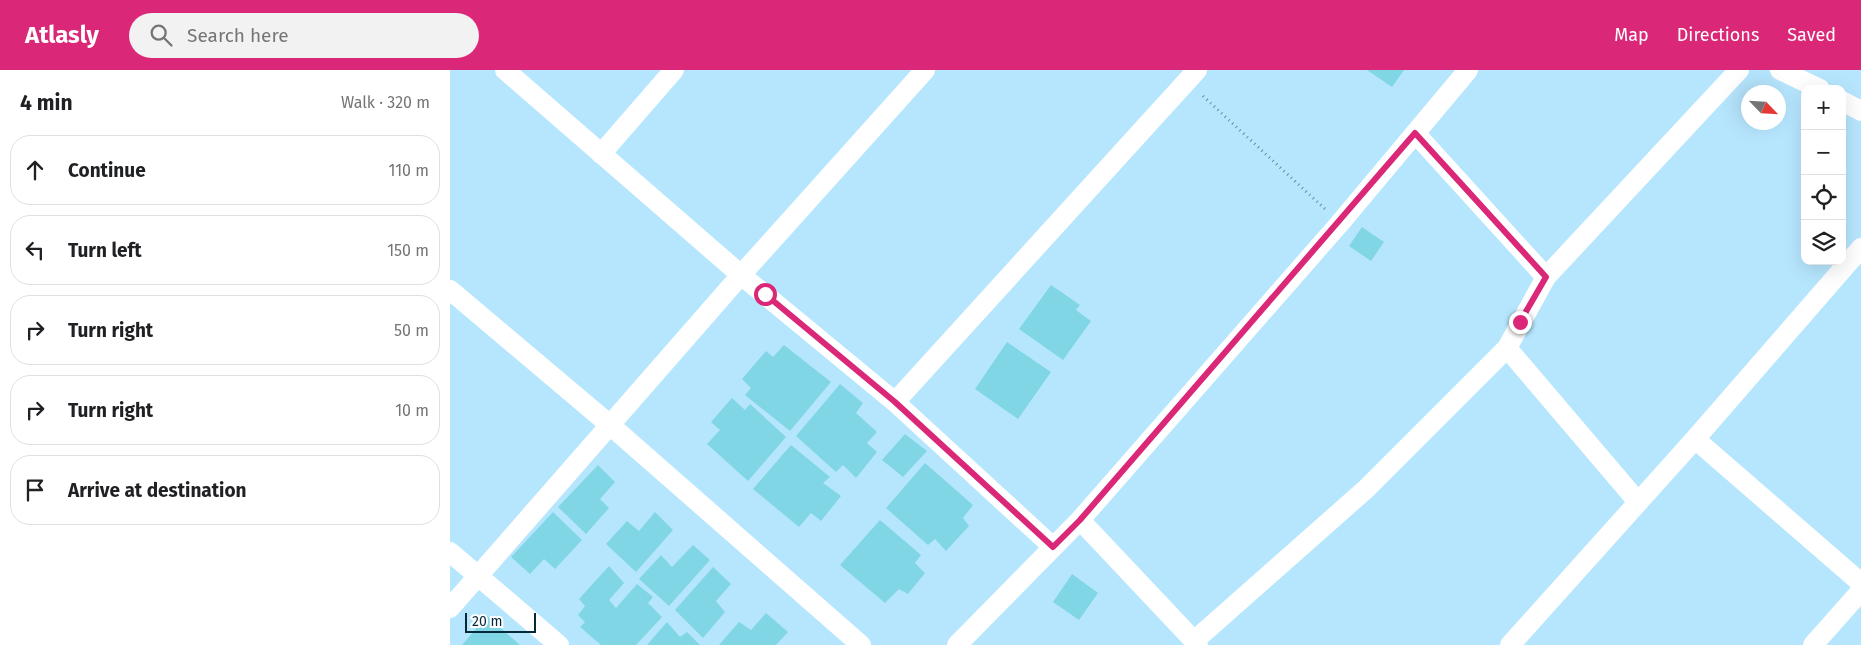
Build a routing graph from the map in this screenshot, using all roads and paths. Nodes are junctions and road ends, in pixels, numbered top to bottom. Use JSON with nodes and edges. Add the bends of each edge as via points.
{"nodes":[{"id":1,"x":505,"y":70,"type":"edge"},
{"id":2,"x":674,"y":70,"type":"edge"},
{"id":3,"x":925,"y":70,"type":"edge"},
{"id":4,"x":1468,"y":70,"type":"edge"},
{"id":5,"x":1739,"y":70,"type":"edge"},
{"id":6,"x":1780,"y":70,"type":"edge"},
{"id":7,"x":1192,"y":76,"type":"edge"},
{"id":8,"x":1812,"y":85,"type":"edge"},
{"id":9,"x":1846,"y":102,"type":"edge"},
{"id":10,"x":1861,"y":111,"type":"edge"},
{"id":11,"x":1415,"y":133,"type":"junction"},
{"id":12,"x":601,"y":154,"type":"junction"},
{"id":13,"x":1340,"y":223,"type":"junction"},
{"id":14,"x":1861,"y":248,"type":"edge"},
{"id":15,"x":741,"y":275,"type":"junction"},
{"id":16,"x":1546,"y":277,"type":"junction"},
{"id":17,"x":450,"y":290,"type":"edge"},
{"id":18,"x":1507,"y":348,"type":"junction"},
{"id":19,"x":895,"y":402,"type":"junction"},
{"id":20,"x":610,"y":425,"type":"junction"},
{"id":21,"x":1695,"y":439,"type":"junction"},
{"id":22,"x":1638,"y":502,"type":"junction"},
{"id":23,"x":1080,"y":520,"type":"junction"},
{"id":24,"x":1053,"y":547,"type":"junction"},
{"id":25,"x":450,"y":552,"type":"edge"},
{"id":26,"x":478,"y":576,"type":"junction"},
{"id":27,"x":1861,"y":583,"type":"edge"},
{"id":28,"x":1861,"y":591,"type":"edge"},
{"id":29,"x":450,"y":608,"type":"edge"},
{"id":30,"x":1196,"y":643,"type":"edge"},
{"id":31,"x":558,"y":645,"type":"edge"},
{"id":32,"x":861,"y":645,"type":"edge"},
{"id":33,"x":957,"y":645,"type":"edge"},
{"id":34,"x":1510,"y":645,"type":"edge"},
{"id":35,"x":1813,"y":645,"type":"edge"}],
"edges":[{"from":1,"to":12,"type":"street"},
{"from":2,"to":12,"type":"street"},
{"from":3,"to":15,"type":"street"},
{"from":4,"to":11,"type":"street"},
{"from":5,"to":16,"type":"street"},
{"from":6,"to":8,"type":"street"},
{"from":7,"to":13,"type":"path"},
{"from":7,"to":19,"type":"street"},
{"from":9,"to":10,"type":"street"},
{"from":11,"to":13,"type":"street"},
{"from":11,"to":16,"type":"street"},
{"from":12,"to":15,"type":"street"},
{"from":13,"to":23,"type":"street"},
{"from":14,"to":21,"type":"street"},
{"from":15,"to":19,"type":"street"},
{"from":15,"to":20,"type":"street"},
{"from":16,"to":18,"type":"street"},
{"from":17,"to":20,"type":"street"},
{"from":18,"to":22,"type":"street"},
{"from":18,"to":30,"type":"street","via":[[1366,489]]},
{"from":19,"to":24,"type":"street"},
{"from":20,"to":26,"type":"street"},
{"from":20,"to":32,"type":"street"},
{"from":21,"to":22,"type":"street"},
{"from":21,"to":27,"type":"street"},
{"from":22,"to":34,"type":"street"},
{"from":23,"to":24,"type":"street"},
{"from":23,"to":30,"type":"street"},
{"from":24,"to":33,"type":"street"},
{"from":25,"to":26,"type":"street"},
{"from":26,"to":29,"type":"street"},
{"from":26,"to":31,"type":"street"},
{"from":28,"to":35,"type":"street"}]}
